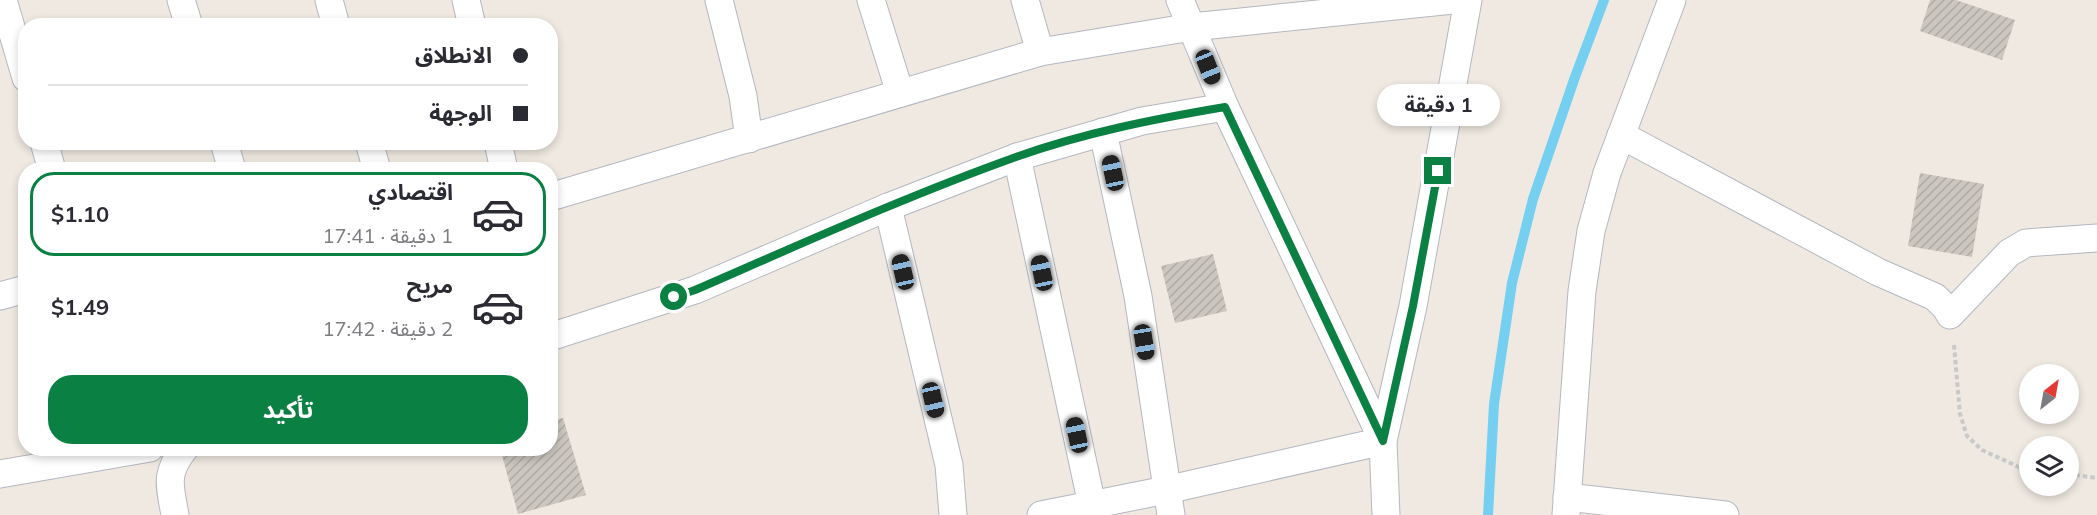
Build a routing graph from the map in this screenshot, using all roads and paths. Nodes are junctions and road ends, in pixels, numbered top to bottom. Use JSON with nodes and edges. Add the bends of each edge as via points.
{"nodes":[{"id":1,"x":3,"y":0,"type":"edge"},
{"id":2,"x":182,"y":0,"type":"edge"},
{"id":3,"x":329,"y":0,"type":"edge"},
{"id":4,"x":466,"y":0,"type":"edge"},
{"id":5,"x":719,"y":0,"type":"edge"},
{"id":6,"x":871,"y":0,"type":"edge"},
{"id":7,"x":1025,"y":0,"type":"edge"},
{"id":8,"x":1180,"y":0,"type":"edge"},
{"id":9,"x":1453,"y":0,"type":"edge"},
{"id":10,"x":1468,"y":0,"type":"edge"},
{"id":11,"x":1672,"y":0,"type":"edge"},
{"id":12,"x":1328,"y":6,"type":"edge"},
{"id":13,"x":187,"y":18,"type":"edge"},
{"id":14,"x":334,"y":18,"type":"edge"},
{"id":15,"x":469,"y":18,"type":"edge"},
{"id":16,"x":1192,"y":27,"type":"junction"},
{"id":17,"x":18,"y":51,"type":"edge"},
{"id":18,"x":1040,"y":52,"type":"junction"},
{"id":19,"x":900,"y":93,"type":"junction"},
{"id":20,"x":1225,"y":107,"type":"junction"},
{"id":21,"x":1103,"y":132,"type":"junction"},
{"id":22,"x":1621,"y":135,"type":"junction"},
{"id":23,"x":749,"y":139,"type":"junction"},
{"id":24,"x":1017,"y":157,"type":"junction"},
{"id":25,"x":558,"y":195,"type":"edge"},
{"id":26,"x":888,"y":207,"type":"junction"},
{"id":27,"x":2097,"y":238,"type":"edge"},
{"id":28,"x":18,"y":291,"type":"edge"},
{"id":29,"x":0,"y":296,"type":"edge"},
{"id":30,"x":1950,"y":315,"type":"junction"},
{"id":31,"x":558,"y":334,"type":"edge"},
{"id":32,"x":1383,"y":441,"type":"junction"},
{"id":33,"x":104,"y":456,"type":"edge"},
{"id":34,"x":179,"y":456,"type":"edge"},
{"id":35,"x":2019,"y":467,"type":"edge"},
{"id":36,"x":0,"y":474,"type":"edge"},
{"id":37,"x":2079,"y":476,"type":"edge"},
{"id":38,"x":2097,"y":478,"type":"edge"},
{"id":39,"x":1169,"y":502,"type":"edge"},
{"id":40,"x":1092,"y":505,"type":"junction"},
{"id":41,"x":1567,"y":506,"type":"edge"},
{"id":42,"x":175,"y":515,"type":"edge"},
{"id":43,"x":953,"y":515,"type":"edge"},
{"id":44,"x":1041,"y":515,"type":"edge"},
{"id":45,"x":1386,"y":515,"type":"edge"},
{"id":46,"x":1725,"y":515,"type":"edge"}],
"edges":[{"from":1,"to":17,"type":"street"},
{"from":2,"to":13,"type":"street"},
{"from":3,"to":14,"type":"street"},
{"from":4,"to":15,"type":"street"},
{"from":5,"to":23,"type":"street","via":[[743,96]]},
{"from":6,"to":19,"type":"street"},
{"from":7,"to":18,"type":"street"},
{"from":8,"to":16,"type":"street"},
{"from":9,"to":12,"type":"street"},
{"from":10,"to":32,"type":"street","via":[[1413,306]]},
{"from":11,"to":22,"type":"street"},
{"from":12,"to":16,"type":"street"},
{"from":16,"to":18,"type":"street"},
{"from":16,"to":20,"type":"street"},
{"from":18,"to":19,"type":"street"},
{"from":19,"to":23,"type":"street"},
{"from":20,"to":21,"type":"street"},
{"from":20,"to":32,"type":"street"},
{"from":21,"to":24,"type":"street"},
{"from":21,"to":39,"type":"street","via":[[1136,287]]},
{"from":22,"to":30,"type":"street","via":[[1878,272],[1935,297]]},
{"from":22,"to":41,"type":"street","via":[[1591,231],[1582,291]]},
{"from":23,"to":25,"type":"street"},
{"from":24,"to":26,"type":"street"},
{"from":24,"to":40,"type":"street"},
{"from":26,"to":31,"type":"street","via":[[695,290]]},
{"from":26,"to":43,"type":"street","via":[[949,465]]},
{"from":27,"to":30,"type":"street","via":[[2026,243],[2009,253]]},
{"from":28,"to":29,"type":"street"},
{"from":30,"to":35,"type":"path","via":[[1960,414],[1967,436],[1982,450]]},
{"from":32,"to":39,"type":"street"},
{"from":32,"to":45,"type":"street"},
{"from":33,"to":36,"type":"street"},
{"from":34,"to":42,"type":"street","via":[[169,480]]},
{"from":37,"to":38,"type":"path"},
{"from":39,"to":40,"type":"street"},
{"from":40,"to":44,"type":"street"},
{"from":41,"to":46,"type":"street"}]}
